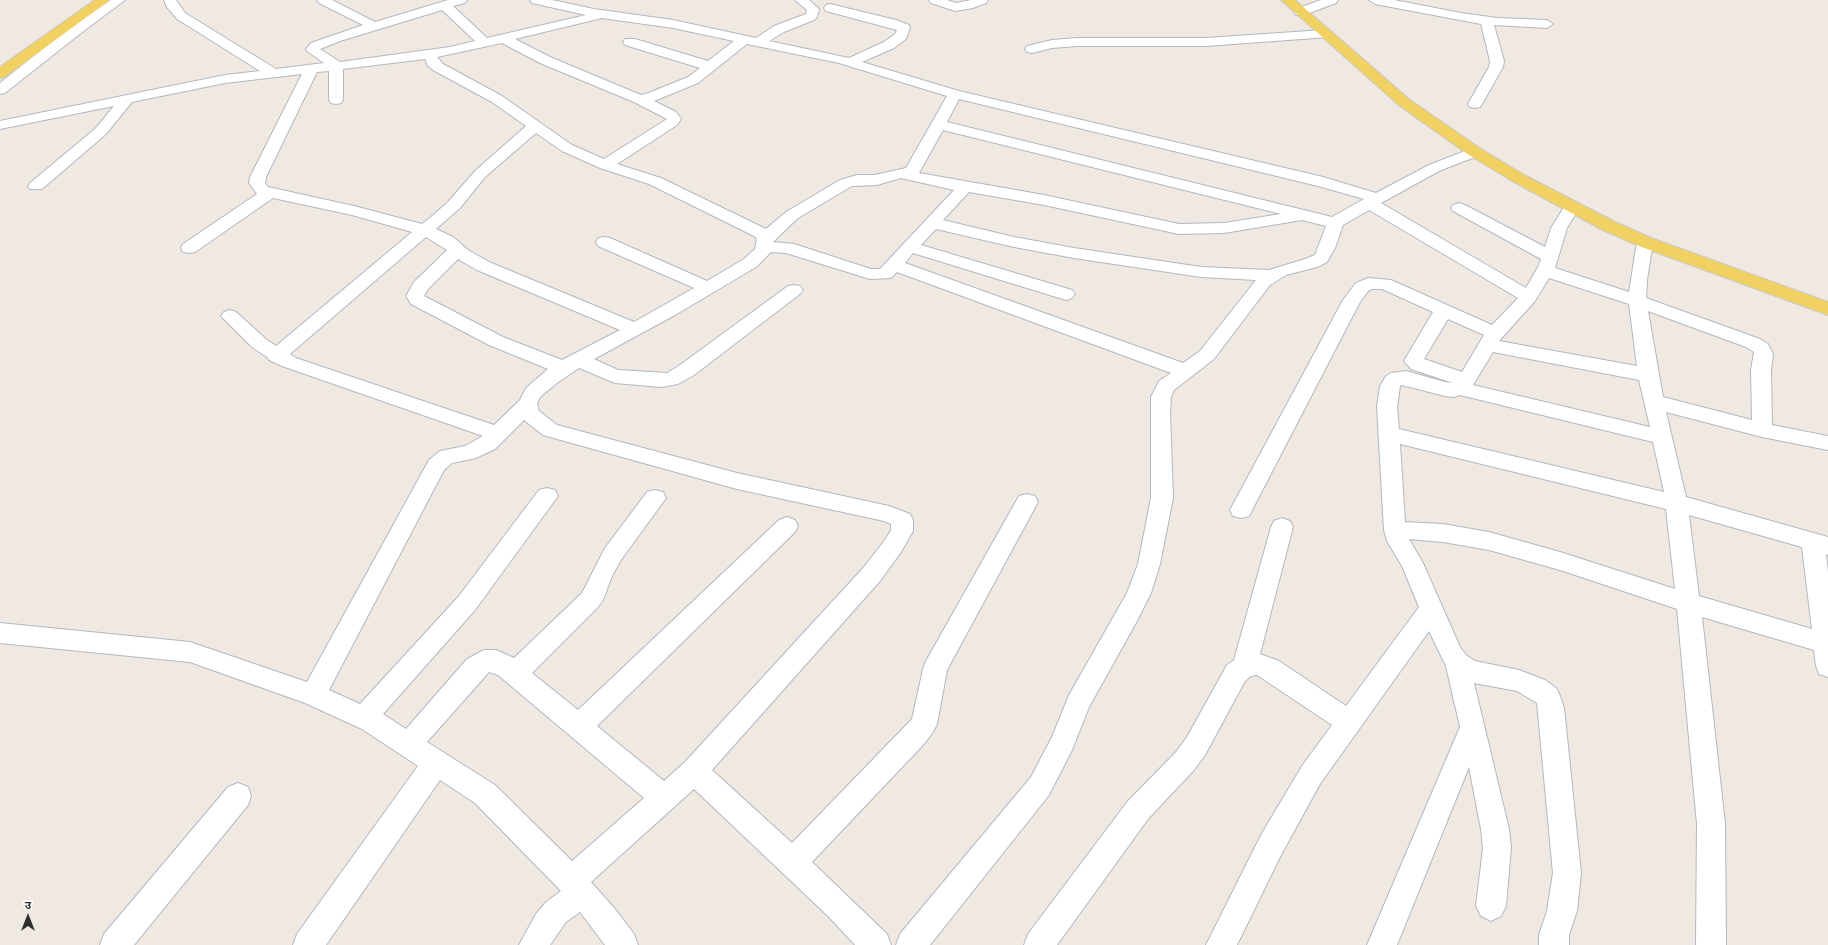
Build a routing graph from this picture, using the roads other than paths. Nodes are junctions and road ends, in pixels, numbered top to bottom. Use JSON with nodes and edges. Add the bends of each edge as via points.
{"nodes":[{"id":1,"x":104,"y":0,"type":"edge"},
{"id":2,"x":119,"y":0,"type":"edge"},
{"id":3,"x":170,"y":0,"type":"edge"},
{"id":4,"x":323,"y":0,"type":"edge"},
{"id":5,"x":461,"y":0,"type":"edge"},
{"id":6,"x":536,"y":0,"type":"edge"},
{"id":7,"x":801,"y":0,"type":"edge"},
{"id":8,"x":935,"y":0,"type":"edge"},
{"id":9,"x":982,"y":0,"type":"edge"},
{"id":10,"x":1287,"y":0,"type":"edge"},
{"id":11,"x":1332,"y":0,"type":"edge"},
{"id":12,"x":1375,"y":0,"type":"edge"},
{"id":13,"x":857,"y":2,"type":"dead end"},
{"id":14,"x":444,"y":5,"type":"junction"},
{"id":15,"x":830,"y":8,"type":"junction"},
{"id":16,"x":814,"y":11,"type":"junction"},
{"id":17,"x":1300,"y":12,"type":"junction"},
{"id":18,"x":604,"y":14,"type":"junction"},
{"id":19,"x":1486,"y":20,"type":"junction"},
{"id":20,"x":1547,"y":24,"type":"dead end"},
{"id":21,"x":374,"y":26,"type":"junction"},
{"id":22,"x":37,"y":30,"type":"dead end"},
{"id":23,"x":1324,"y":34,"type":"junction"},
{"id":24,"x":505,"y":38,"type":"junction"},
{"id":25,"x":25,"y":39,"type":"dead end"},
{"id":26,"x":751,"y":40,"type":"junction"},
{"id":27,"x":630,"y":42,"type":"dead end"},
{"id":28,"x":484,"y":43,"type":"junction"},
{"id":29,"x":1032,"y":49,"type":"dead end"},
{"id":30,"x":430,"y":55,"type":"junction"},
{"id":31,"x":850,"y":62,"type":"junction"},
{"id":32,"x":336,"y":65,"type":"junction"},
{"id":33,"x":709,"y":66,"type":"junction"},
{"id":34,"x":312,"y":68,"type":"junction"},
{"id":35,"x":271,"y":72,"type":"junction"},
{"id":36,"x":0,"y":74,"type":"edge"},
{"id":37,"x":0,"y":90,"type":"edge"},
{"id":38,"x":955,"y":94,"type":"junction"},
{"id":39,"x":127,"y":99,"type":"junction"},
{"id":40,"x":639,"y":99,"type":"junction"},
{"id":41,"x":336,"y":100,"type":"dead end"},
{"id":42,"x":1475,"y":104,"type":"dead end"},
{"id":43,"x":938,"y":124,"type":"junction"},
{"id":44,"x":0,"y":125,"type":"edge"},
{"id":45,"x":536,"y":126,"type":"junction"},
{"id":46,"x":1475,"y":152,"type":"junction"},
{"id":47,"x":605,"y":165,"type":"junction"},
{"id":48,"x":903,"y":174,"type":"junction"},
{"id":49,"x":36,"y":186,"type":"dead end"},
{"id":50,"x":965,"y":187,"type":"junction"},
{"id":51,"x":270,"y":193,"type":"junction"},
{"id":52,"x":1374,"y":200,"type":"junction"},
{"id":53,"x":1572,"y":207,"type":"junction"},
{"id":54,"x":1459,"y":208,"type":"dead end"},
{"id":55,"x":1303,"y":215,"type":"junction"},
{"id":56,"x":933,"y":223,"type":"junction"},
{"id":57,"x":1335,"y":224,"type":"junction"},
{"id":58,"x":425,"y":230,"type":"junction"},
{"id":59,"x":604,"y":242,"type":"dead end"},
{"id":60,"x":1645,"y":242,"type":"junction"},
{"id":61,"x":765,"y":243,"type":"junction"},
{"id":62,"x":911,"y":247,"type":"junction"},
{"id":63,"x":189,"y":248,"type":"dead end"},
{"id":64,"x":457,"y":250,"type":"junction"},
{"id":65,"x":1547,"y":263,"type":"junction"},
{"id":66,"x":895,"y":265,"type":"junction"},
{"id":67,"x":1271,"y":275,"type":"junction"},
{"id":68,"x":708,"y":288,"type":"junction"},
{"id":69,"x":794,"y":290,"type":"dead end"},
{"id":70,"x":1529,"y":297,"type":"junction"},
{"id":71,"x":1637,"y":301,"type":"junction"},
{"id":72,"x":1828,"y":309,"type":"edge"},
{"id":73,"x":1444,"y":310,"type":"junction"},
{"id":74,"x":230,"y":316,"type":"dead end"},
{"id":75,"x":1047,"y":320,"type":"junction"},
{"id":76,"x":635,"y":329,"type":"junction"},
{"id":77,"x":1491,"y":339,"type":"junction"},
{"id":78,"x":276,"y":356,"type":"junction"},
{"id":79,"x":571,"y":364,"type":"junction"},
{"id":80,"x":1185,"y":371,"type":"junction"},
{"id":81,"x":1648,"y":375,"type":"junction"},
{"id":82,"x":1463,"y":384,"type":"junction"},
{"id":83,"x":1654,"y":402,"type":"junction"},
{"id":84,"x":528,"y":404,"type":"junction"},
{"id":85,"x":1762,"y":430,"type":"junction"},
{"id":86,"x":498,"y":434,"type":"junction"},
{"id":87,"x":1388,"y":434,"type":"junction"},
{"id":88,"x":1662,"y":437,"type":"junction"},
{"id":89,"x":1828,"y":443,"type":"edge"},
{"id":90,"x":547,"y":496,"type":"dead end"},
{"id":91,"x":655,"y":498,"type":"dead end"},
{"id":92,"x":1027,"y":502,"type":"dead end"},
{"id":93,"x":1677,"y":503,"type":"junction"},
{"id":94,"x":1241,"y":510,"type":"dead end"},
{"id":95,"x":787,"y":526,"type":"dead end"},
{"id":96,"x":1282,"y":527,"type":"dead end"},
{"id":97,"x":1395,"y":530,"type":"junction"},
{"id":98,"x":1821,"y":544,"type":"edge"},
{"id":99,"x":1689,"y":603,"type":"junction"},
{"id":100,"x":1432,"y":608,"type":"junction"},
{"id":101,"x":0,"y":633,"type":"edge"},
{"id":102,"x":1825,"y":643,"type":"junction"},
{"id":103,"x":1457,"y":663,"type":"junction"},
{"id":104,"x":1245,"y":666,"type":"junction"},
{"id":105,"x":1828,"y":666,"type":"edge"},
{"id":106,"x":515,"y":673,"type":"junction"},
{"id":107,"x":312,"y":695,"type":"junction"},
{"id":108,"x":363,"y":718,"type":"junction"},
{"id":109,"x":1349,"y":722,"type":"junction"},
{"id":110,"x":579,"y":726,"type":"junction"},
{"id":111,"x":1473,"y":726,"type":"junction"},
{"id":112,"x":408,"y":745,"type":"junction"},
{"id":113,"x":436,"y":763,"type":"junction"},
{"id":114,"x":694,"y":772,"type":"junction"},
{"id":115,"x":238,"y":796,"type":"dead end"},
{"id":116,"x":664,"y":798,"type":"junction"},
{"id":117,"x":792,"y":863,"type":"junction"},
{"id":118,"x":577,"y":887,"type":"junction"},
{"id":119,"x":1491,"y":906,"type":"dead end"},
{"id":120,"x":114,"y":945,"type":"edge"},
{"id":121,"x":308,"y":945,"type":"edge"},
{"id":122,"x":534,"y":945,"type":"edge"},
{"id":123,"x":623,"y":945,"type":"edge"},
{"id":124,"x":876,"y":945,"type":"edge"},
{"id":125,"x":911,"y":945,"type":"edge"},
{"id":126,"x":1039,"y":945,"type":"edge"},
{"id":127,"x":1221,"y":945,"type":"edge"},
{"id":128,"x":1382,"y":945,"type":"edge"},
{"id":129,"x":1554,"y":945,"type":"edge"},
{"id":130,"x":1711,"y":945,"type":"edge"}],
"edges":[{"from":1,"to":36,"type":"main road"},
{"from":2,"to":37,"type":"street","via":[[76,30]]},
{"from":3,"to":35,"type":"street","via":[[181,16]]},
{"from":4,"to":21,"type":"street"},
{"from":5,"to":14,"type":"street"},
{"from":6,"to":18,"type":"street"},
{"from":7,"to":16,"type":"street"},
{"from":8,"to":9,"type":"street","via":[[955,7]]},
{"from":10,"to":17,"type":"main road"},
{"from":11,"to":17,"type":"street"},
{"from":12,"to":19,"type":"street"},
{"from":13,"to":15,"type":"street"},
{"from":14,"to":21,"type":"street"},
{"from":14,"to":28,"type":"street"},
{"from":15,"to":16,"type":"street"},
{"from":15,"to":31,"type":"street","via":[[904,28],[901,36],[889,45]]},
{"from":16,"to":26,"type":"street","via":[[804,20]]},
{"from":17,"to":23,"type":"main road"},
{"from":18,"to":24,"type":"street"},
{"from":18,"to":26,"type":"street","via":[[673,24]]},
{"from":19,"to":20,"type":"street"},
{"from":19,"to":42,"type":"street","via":[[1497,60],[1496,67]]},
{"from":21,"to":32,"type":"street","via":[[328,40],[313,48]]},
{"from":22,"to":25,"type":"main road"},
{"from":23,"to":29,"type":"street","via":[[1199,42],[1077,42]]},
{"from":23,"to":46,"type":"main road","via":[[1405,103]]},
{"from":24,"to":28,"type":"street"},
{"from":24,"to":40,"type":"street","via":[[536,55]]},
{"from":26,"to":31,"type":"street"},
{"from":26,"to":33,"type":"street"},
{"from":27,"to":33,"type":"street"},
{"from":28,"to":30,"type":"street"},
{"from":30,"to":32,"type":"street"},
{"from":30,"to":45,"type":"street","via":[[438,67],[497,99]]},
{"from":31,"to":38,"type":"street"},
{"from":32,"to":34,"type":"street"},
{"from":32,"to":41,"type":"street"},
{"from":33,"to":40,"type":"street","via":[[687,83],[649,98]]},
{"from":34,"to":35,"type":"street"},
{"from":34,"to":51,"type":"street","via":[[258,177],[258,188]]},
{"from":35,"to":39,"type":"street","via":[[197,83]]},
{"from":38,"to":43,"type":"street"},
{"from":38,"to":52,"type":"street","via":[[1315,180]]},
{"from":39,"to":44,"type":"street"},
{"from":39,"to":49,"type":"street","via":[[101,131]]},
{"from":40,"to":47,"type":"street","via":[[674,119]]},
{"from":43,"to":48,"type":"street","via":[[915,168],[912,172]]},
{"from":43,"to":55,"type":"street"},
{"from":45,"to":47,"type":"street","via":[[567,148]]},
{"from":45,"to":58,"type":"street","via":[[490,165],[454,205]]},
{"from":46,"to":52,"type":"street","via":[[1434,168]]},
{"from":46,"to":53,"type":"main road"},
{"from":47,"to":61,"type":"street","via":[[655,181],[760,232]]},
{"from":48,"to":50,"type":"street"},
{"from":48,"to":61,"type":"street","via":[[846,183],[792,215]]},
{"from":50,"to":55,"type":"street","via":[[1044,200],[1179,229],[1224,228]]},
{"from":50,"to":56,"type":"street"},
{"from":51,"to":58,"type":"street"},
{"from":51,"to":63,"type":"street"},
{"from":52,"to":57,"type":"street","via":[[1339,219]]},
{"from":52,"to":70,"type":"street"},
{"from":53,"to":60,"type":"main road"},
{"from":53,"to":65,"type":"street","via":[[1559,228]]},
{"from":54,"to":65,"type":"street"},
{"from":55,"to":57,"type":"street"},
{"from":56,"to":62,"type":"street"},
{"from":56,"to":67,"type":"street","via":[[1081,254],[1201,272]]},
{"from":57,"to":67,"type":"street","via":[[1321,258]]},
{"from":58,"to":64,"type":"street","via":[[447,241]]},
{"from":58,"to":78,"type":"street"},
{"from":59,"to":68,"type":"street"},
{"from":60,"to":71,"type":"street"},
{"from":60,"to":72,"type":"main road"},
{"from":61,"to":66,"type":"street","via":[[870,274],[885,274]]},
{"from":61,"to":68,"type":"street","via":[[760,255],[750,263]]},
{"from":62,"to":66,"type":"street"},
{"from":62,"to":75,"type":"street","via":[[1070,288]]},
{"from":64,"to":76,"type":"street","via":[[483,266]]},
{"from":64,"to":79,"type":"street","via":[[420,286],[415,296],[416,300],[496,341]]},
{"from":65,"to":70,"type":"street"},
{"from":65,"to":71,"type":"street"},
{"from":66,"to":75,"type":"street"},
{"from":67,"to":80,"type":"street","via":[[1207,355]]},
{"from":68,"to":76,"type":"street"},
{"from":69,"to":79,"type":"street","via":[[687,370],[670,378],[661,380],[615,376]]},
{"from":70,"to":77,"type":"street"},
{"from":71,"to":81,"type":"street"},
{"from":71,"to":85,"type":"street","via":[[1761,348],[1764,354],[1761,370]]},
{"from":73,"to":77,"type":"street"},
{"from":73,"to":82,"type":"street","via":[[1413,360]]},
{"from":73,"to":94,"type":"street","via":[[1385,284],[1368,283],[1362,287],[1352,300]]},
{"from":74,"to":78,"type":"street"},
{"from":75,"to":80,"type":"street"},
{"from":76,"to":79,"type":"street"},
{"from":77,"to":81,"type":"street"},
{"from":77,"to":82,"type":"street"},
{"from":78,"to":86,"type":"street","via":[[298,366]]},
{"from":79,"to":84,"type":"street","via":[[533,393]]},
{"from":80,"to":125,"type":"street","via":[[1166,386],[1161,397],[1162,498],[1149,564],[1129,614],[1078,703],[1057,755],[1040,786]]},
{"from":81,"to":83,"type":"street"},
{"from":82,"to":87,"type":"street","via":[[1454,390],[1406,378],[1393,381],[1387,408]]},
{"from":82,"to":88,"type":"street"},
{"from":83,"to":85,"type":"street"},
{"from":83,"to":88,"type":"street"},
{"from":84,"to":86,"type":"street"},
{"from":84,"to":114,"type":"street","via":[[530,414],[550,430],[737,482],[889,514],[902,520],[902,531],[872,574]]},
{"from":85,"to":89,"type":"street"},
{"from":86,"to":107,"type":"street","via":[[477,450],[447,456],[436,465]]},
{"from":87,"to":93,"type":"street"},
{"from":87,"to":97,"type":"street"},
{"from":88,"to":93,"type":"street"},
{"from":90,"to":108,"type":"street","via":[[467,603]]},
{"from":91,"to":106,"type":"street","via":[[601,574],[590,600]]},
{"from":92,"to":117,"type":"street","via":[[935,668],[924,724]]},
{"from":93,"to":98,"type":"street"},
{"from":93,"to":99,"type":"street"},
{"from":95,"to":110,"type":"street"},
{"from":96,"to":104,"type":"street"},
{"from":97,"to":99,"type":"street","via":[[1443,533],[1489,541]]},
{"from":97,"to":100,"type":"street"},
{"from":98,"to":102,"type":"street"},
{"from":99,"to":102,"type":"street"},
{"from":99,"to":130,"type":"street","via":[[1711,824]]},
{"from":100,"to":103,"type":"street","via":[[1450,653]]},
{"from":100,"to":109,"type":"street"},
{"from":101,"to":107,"type":"street","via":[[190,652]]},
{"from":102,"to":105,"type":"street"},
{"from":103,"to":111,"type":"street"},
{"from":103,"to":129,"type":"street","via":[[1470,671],[1519,681],[1547,696],[1551,708],[1567,873]]},
{"from":104,"to":109,"type":"street","via":[[1258,664],[1270,668]]},
{"from":104,"to":126,"type":"street","via":[[1236,673],[1185,761],[1138,810]]},
{"from":106,"to":110,"type":"street"},
{"from":106,"to":112,"type":"street","via":[[496,662],[484,662],[476,667]]},
{"from":107,"to":108,"type":"street"},
{"from":108,"to":112,"type":"street"},
{"from":109,"to":127,"type":"street","via":[[1311,775],[1271,845]]},
{"from":110,"to":116,"type":"street"},
{"from":111,"to":119,"type":"street","via":[[1497,848]]},
{"from":111,"to":128,"type":"street"},
{"from":112,"to":113,"type":"street"},
{"from":113,"to":118,"type":"street","via":[[485,794]]},
{"from":113,"to":121,"type":"street"},
{"from":114,"to":116,"type":"street"},
{"from":114,"to":117,"type":"street"},
{"from":115,"to":120,"type":"street"},
{"from":116,"to":118,"type":"street"},
{"from":117,"to":124,"type":"street"},
{"from":118,"to":122,"type":"street","via":[[546,924]]},
{"from":118,"to":123,"type":"street","via":[[605,919]]}]}
